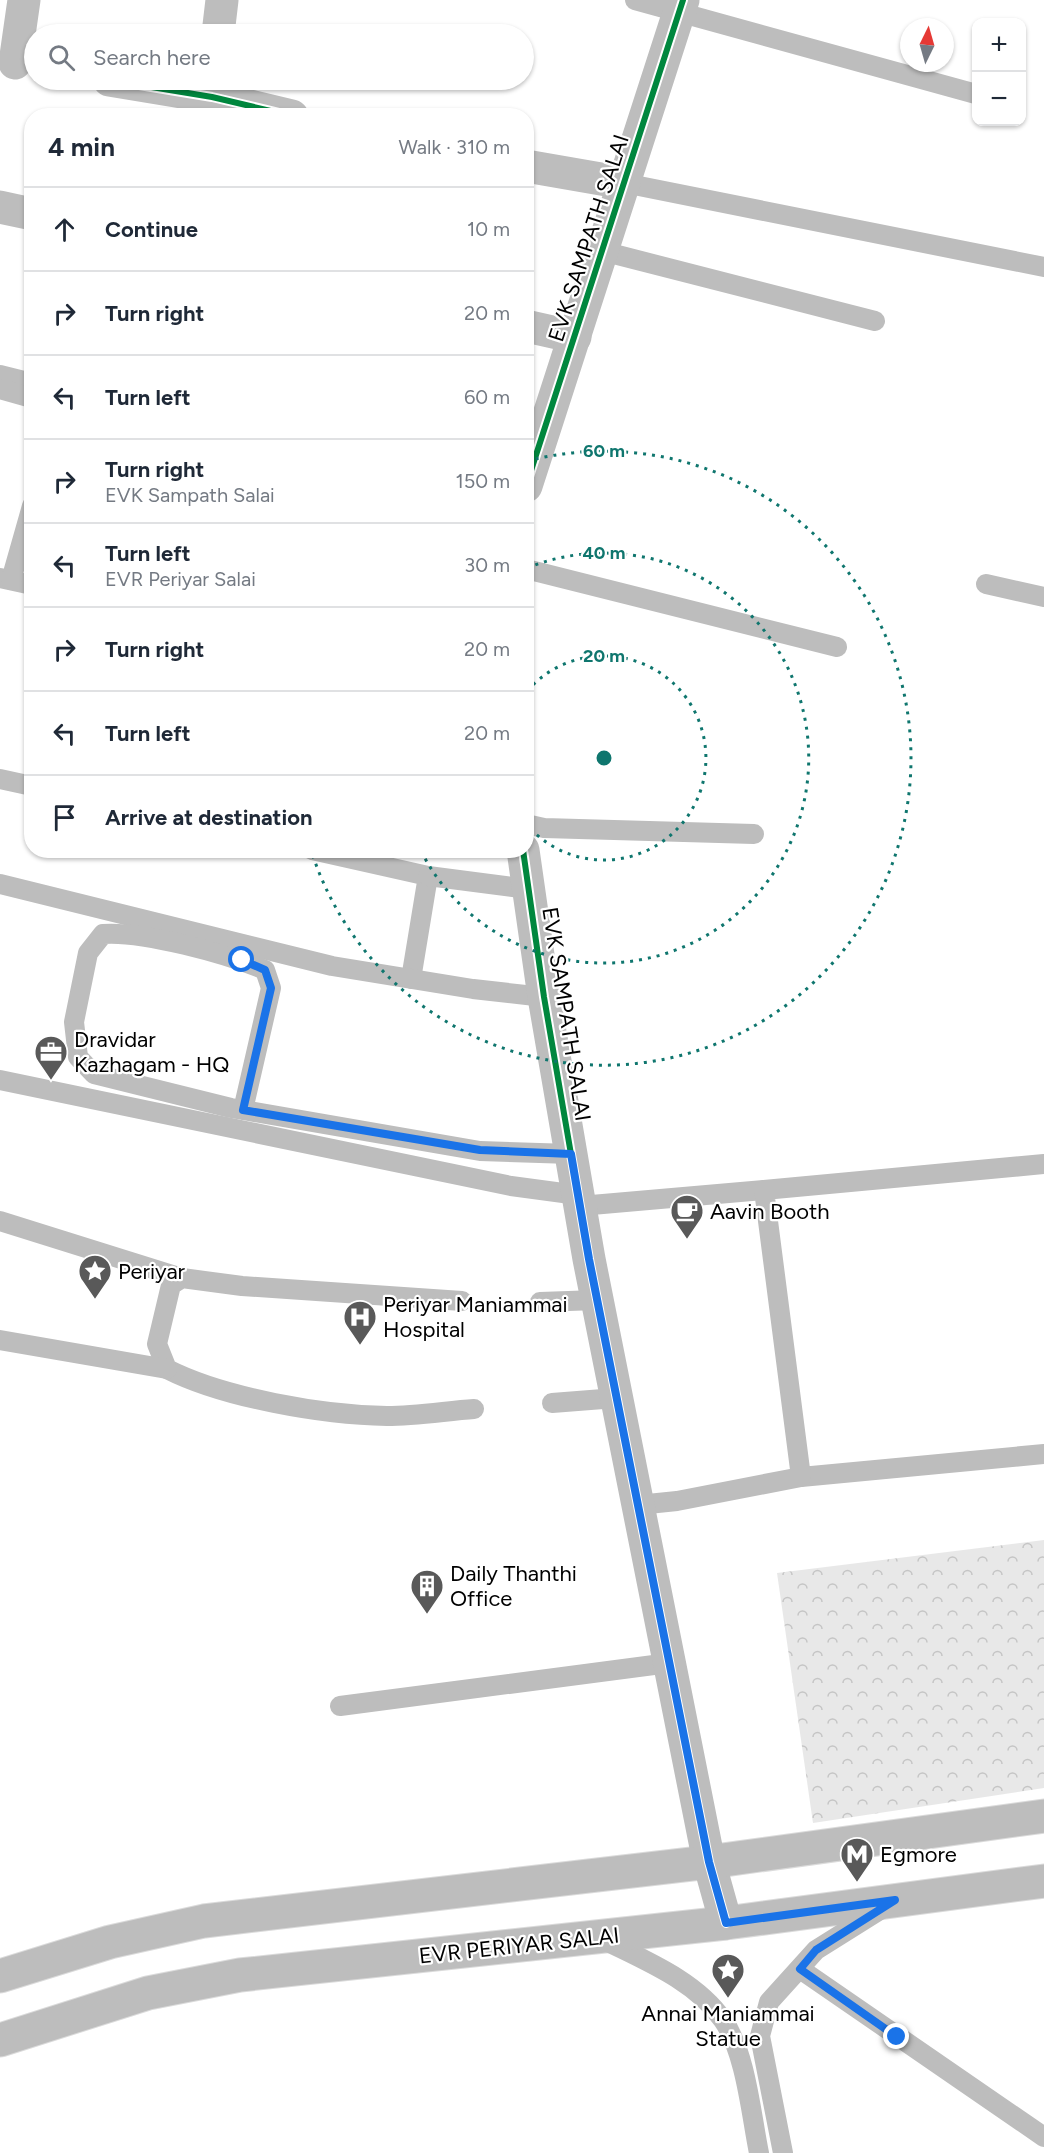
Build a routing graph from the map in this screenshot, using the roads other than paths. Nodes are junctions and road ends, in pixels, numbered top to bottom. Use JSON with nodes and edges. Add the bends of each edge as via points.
{"nodes":[{"id":1,"x":24,"y":0,"type":"edge"},
{"id":2,"x":222,"y":0,"type":"edge"},
{"id":3,"x":635,"y":0,"type":"edge"},
{"id":4,"x":681,"y":6,"type":"edge"},
{"id":5,"x":219,"y":24,"type":"edge"},
{"id":6,"x":16,"y":63,"type":"edge"},
{"id":7,"x":219,"y":90,"type":"edge"},
{"id":8,"x":972,"y":93,"type":"edge"},
{"id":9,"x":269,"y":108,"type":"edge"},
{"id":10,"x":534,"y":167,"type":"edge"},
{"id":11,"x":624,"y":183,"type":"junction"},
{"id":12,"x":0,"y":207,"type":"edge"},
{"id":13,"x":24,"y":212,"type":"edge"},
{"id":14,"x":603,"y":251,"type":"junction"},
{"id":15,"x":1044,"y":267,"type":"edge"},
{"id":16,"x":875,"y":321,"type":"dead end"},
{"id":17,"x":534,"y":328,"type":"edge"},
{"id":18,"x":575,"y":337,"type":"junction"},
{"id":19,"x":0,"y":375,"type":"edge"},
{"id":20,"x":24,"y":381,"type":"edge"},
{"id":21,"x":0,"y":389,"type":"edge"},
{"id":22,"x":24,"y":396,"type":"edge"},
{"id":23,"x":534,"y":462,"type":"edge"},
{"id":24,"x":24,"y":528,"type":"edge"},
{"id":25,"x":534,"y":571,"type":"edge"},
{"id":26,"x":5,"y":579,"type":"edge"},
{"id":27,"x":24,"y":583,"type":"edge"},
{"id":28,"x":986,"y":584,"type":"dead end"},
{"id":29,"x":1044,"y":597,"type":"edge"},
{"id":30,"x":837,"y":647,"type":"dead end"},
{"id":31,"x":0,"y":779,"type":"edge"},
{"id":32,"x":24,"y":784,"type":"edge"},
{"id":33,"x":534,"y":826,"type":"edge"},
{"id":34,"x":754,"y":834,"type":"dead end"},
{"id":35,"x":348,"y":858,"type":"edge"},
{"id":36,"x":524,"y":858,"type":"edge"},
{"id":37,"x":428,"y":876,"type":"junction"},
{"id":38,"x":0,"y":884,"type":"edge"},
{"id":39,"x":528,"y":889,"type":"junction"},
{"id":40,"x":411,"y":979,"type":"junction"},
{"id":41,"x":544,"y":996,"type":"junction"},
{"id":42,"x":0,"y":1080,"type":"edge"},
{"id":43,"x":243,"y":1110,"type":"junction"},
{"id":44,"x":571,"y":1154,"type":"junction"},
{"id":45,"x":1044,"y":1164,"type":"edge"},
{"id":46,"x":764,"y":1190,"type":"junction"},
{"id":47,"x":579,"y":1201,"type":"junction"},
{"id":48,"x":0,"y":1221,"type":"edge"},
{"id":49,"x":182,"y":1278,"type":"junction"},
{"id":50,"x":597,"y":1300,"type":"junction"},
{"id":51,"x":462,"y":1301,"type":"dead end"},
{"id":52,"x":540,"y":1302,"type":"dead end"},
{"id":53,"x":0,"y":1340,"type":"edge"},
{"id":54,"x":167,"y":1369,"type":"junction"},
{"id":55,"x":616,"y":1398,"type":"junction"},
{"id":56,"x":552,"y":1403,"type":"dead end"},
{"id":57,"x":474,"y":1409,"type":"dead end"},
{"id":58,"x":1044,"y":1454,"type":"edge"},
{"id":59,"x":801,"y":1477,"type":"junction"},
{"id":60,"x":638,"y":1505,"type":"junction"},
{"id":61,"x":669,"y":1663,"type":"junction"},
{"id":62,"x":340,"y":1706,"type":"dead end"},
{"id":63,"x":1044,"y":1816,"type":"edge"},
{"id":64,"x":709,"y":1862,"type":"junction"},
{"id":65,"x":1044,"y":1881,"type":"edge"},
{"id":66,"x":895,"y":1900,"type":"junction"},
{"id":67,"x":726,"y":1923,"type":"junction"},
{"id":68,"x":596,"y":1936,"type":"junction"},
{"id":69,"x":800,"y":1969,"type":"junction"},
{"id":70,"x":0,"y":1976,"type":"edge"},
{"id":71,"x":0,"y":2040,"type":"edge"},
{"id":72,"x":1044,"y":2137,"type":"edge"},
{"id":73,"x":759,"y":2153,"type":"edge"},
{"id":74,"x":783,"y":2153,"type":"edge"}],
"edges":[{"from":1,"to":6,"type":"main road"},
{"from":2,"to":5,"type":"main road"},
{"from":3,"to":4,"type":"lane"},
{"from":4,"to":8,"type":"lane"},
{"from":4,"to":11,"type":"main road","name":"EVK SAMPATH SALAI"},
{"from":7,"to":9,"type":"main road"},
{"from":10,"to":11,"type":"main road"},
{"from":11,"to":14,"type":"main road","name":"EVK SAMPATH SALAI"},
{"from":11,"to":15,"type":"lane"},
{"from":12,"to":13,"type":"main road"},
{"from":14,"to":16,"type":"lane"},
{"from":14,"to":18,"type":"main road","name":"EVK SAMPATH SALAI"},
{"from":17,"to":18,"type":"main road"},
{"from":18,"to":23,"type":"main road","name":"EVK SAMPATH SALAI"},
{"from":19,"to":20,"type":"lane"},
{"from":21,"to":22,"type":"lane"},
{"from":24,"to":26,"type":"lane"},
{"from":25,"to":30,"type":"lane"},
{"from":26,"to":27,"type":"lane"},
{"from":28,"to":29,"type":"lane"},
{"from":31,"to":32,"type":"lane"},
{"from":33,"to":34,"type":"lane"},
{"from":35,"to":37,"type":"lane"},
{"from":36,"to":39,"type":"main road","name":"EVK SAMPATH SALAI"},
{"from":37,"to":39,"type":"lane"},
{"from":37,"to":40,"type":"lane"},
{"from":38,"to":40,"type":"lane","via":[[332,966]]},
{"from":39,"to":41,"type":"main road","name":"EVK SAMPATH SALAI"},
{"from":40,"to":41,"type":"lane"},
{"from":41,"to":44,"type":"main road","name":"EVK SAMPATH SALAI"},
{"from":42,"to":47,"type":"lane"},
{"from":43,"to":43,"type":"lane","via":[[94,1074],[78,1057],[74,1022],[88,953],[103,934],[124,933],[242,960],[265,970],[271,988]]},
{"from":43,"to":44,"type":"lane","via":[[480,1150]]},
{"from":44,"to":47,"type":"main road","name":"EVK SAMPATH SALAI"},
{"from":45,"to":46,"type":"lane"},
{"from":46,"to":47,"type":"lane"},
{"from":46,"to":59,"type":"lane"},
{"from":47,"to":50,"type":"main road","name":"EVK SAMPATH SALAI"},
{"from":48,"to":49,"type":"lane"},
{"from":49,"to":51,"type":"lane","via":[[242,1286]]},
{"from":49,"to":54,"type":"lane","via":[[171,1285],[157,1344]]},
{"from":50,"to":52,"type":"lane"},
{"from":50,"to":55,"type":"main road","name":"EVK SAMPATH SALAI"},
{"from":53,"to":54,"type":"lane"},
{"from":54,"to":57,"type":"lane","via":[[190,1381],[304,1409],[388,1416]]},
{"from":55,"to":56,"type":"lane"},
{"from":55,"to":60,"type":"main road","name":"EVK SAMPATH SALAI"},
{"from":58,"to":59,"type":"lane"},
{"from":59,"to":60,"type":"lane"},
{"from":60,"to":61,"type":"main road","name":"EVK SAMPATH SALAI"},
{"from":61,"to":62,"type":"lane"},
{"from":61,"to":64,"type":"main road","name":"EVK SAMPATH SALAI"},
{"from":63,"to":64,"type":"main road"},
{"from":64,"to":67,"type":"main road","name":"EVK SAMPATH SALAI"},
{"from":64,"to":70,"type":"main road","via":[[204,1921],[110,1942]]},
{"from":65,"to":66,"type":"main road","name":"EVR PERIYAR SALAI"},
{"from":66,"to":67,"type":"main road","name":"EVR PERIYAR SALAI"},
{"from":66,"to":69,"type":"lane","via":[[816,1950]]},
{"from":67,"to":68,"type":"main road","name":"EVR PERIYAR SALAI"},
{"from":68,"to":71,"type":"main road","name":"EVR PERIYAR SALAI","via":[[240,1975],[148,1993]]},
{"from":68,"to":73,"type":"lane","via":[[664,1970],[701,1996],[724,2021],[739,2056]]},
{"from":69,"to":72,"type":"lane"},
{"from":69,"to":74,"type":"lane","via":[[769,2002],[760,2036]]}]}
